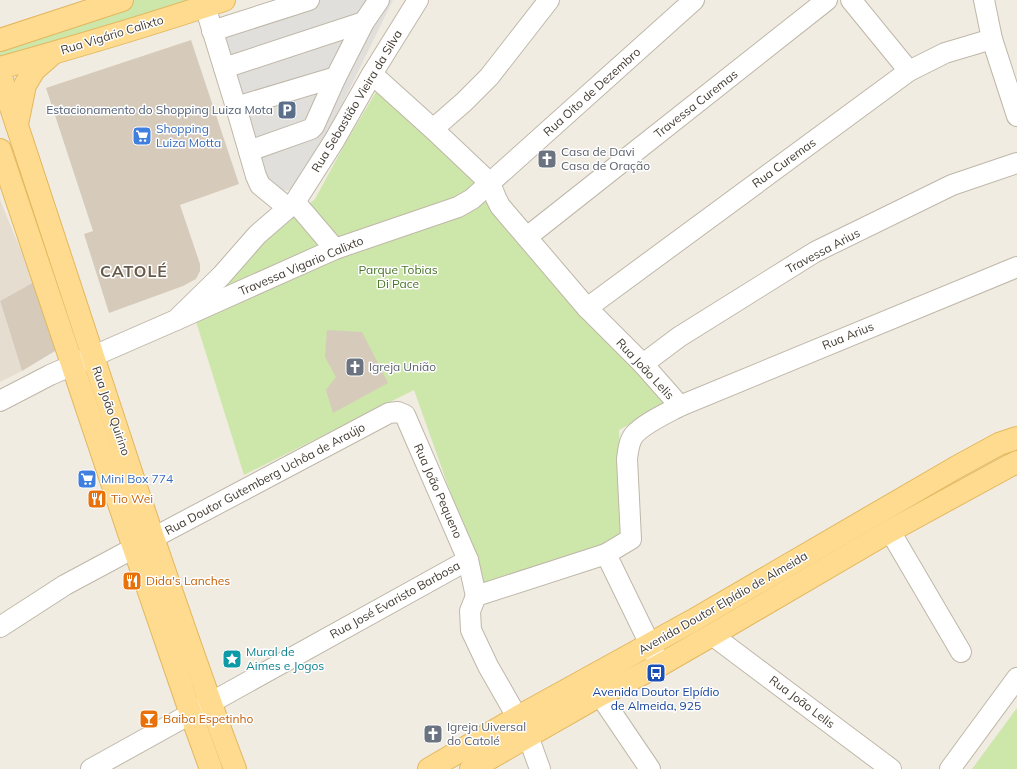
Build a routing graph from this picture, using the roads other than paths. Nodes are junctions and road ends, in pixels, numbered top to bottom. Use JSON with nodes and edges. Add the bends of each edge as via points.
{"nodes":[{"id":1,"x":122,"y":0,"type":"edge"},
{"id":2,"x":309,"y":0,"type":"edge"},
{"id":3,"x":379,"y":0,"type":"edge"},
{"id":4,"x":418,"y":0,"type":"edge"},
{"id":5,"x":549,"y":0,"type":"edge"},
{"id":6,"x":694,"y":0,"type":"edge"},
{"id":7,"x":827,"y":0,"type":"edge"},
{"id":8,"x":851,"y":0,"type":"edge"},
{"id":9,"x":984,"y":0,"type":"edge"},
{"id":10,"x":214,"y":3,"type":"edge"},
{"id":11,"x":364,"y":22,"type":"junction"},
{"id":12,"x":212,"y":31,"type":"junction"},
{"id":13,"x":992,"y":39,"type":"junction"},
{"id":14,"x":0,"y":40,"type":"edge"},
{"id":15,"x":54,"y":53,"type":"junction"},
{"id":16,"x":0,"y":68,"type":"edge"},
{"id":17,"x":224,"y":68,"type":"junction"},
{"id":18,"x":909,"y":71,"type":"junction"},
{"id":19,"x":0,"y":74,"type":"edge"},
{"id":20,"x":372,"y":74,"type":"junction"},
{"id":21,"x":336,"y":77,"type":"junction"},
{"id":22,"x":1014,"y":95,"type":"edge"},
{"id":23,"x":236,"y":107,"type":"junction"},
{"id":24,"x":1017,"y":116,"type":"edge"},
{"id":25,"x":16,"y":125,"type":"junction"},
{"id":26,"x":434,"y":129,"type":"junction"},
{"id":27,"x":0,"y":150,"type":"edge"},
{"id":28,"x":249,"y":151,"type":"junction"},
{"id":29,"x":1017,"y":163,"type":"edge"},
{"id":30,"x":490,"y":183,"type":"junction"},
{"id":31,"x":291,"y":205,"type":"junction"},
{"id":32,"x":527,"y":237,"type":"junction"},
{"id":33,"x":335,"y":249,"type":"junction"},
{"id":34,"x":1017,"y":267,"type":"edge"},
{"id":35,"x":587,"y":308,"type":"junction"},
{"id":36,"x":176,"y":320,"type":"junction"},
{"id":37,"x":92,"y":356,"type":"junction"},
{"id":38,"x":643,"y":364,"type":"junction"},
{"id":39,"x":72,"y":365,"type":"junction"},
{"id":40,"x":0,"y":400,"type":"edge"},
{"id":41,"x":680,"y":406,"type":"junction"},
{"id":42,"x":377,"y":420,"type":"joint"},
{"id":43,"x":1017,"y":438,"type":"edge"},
{"id":44,"x":1017,"y":462,"type":"edge"},
{"id":45,"x":890,"y":531,"type":"junction"},
{"id":46,"x":153,"y":538,"type":"junction"},
{"id":47,"x":134,"y":548,"type":"junction"},
{"id":48,"x":606,"y":554,"type":"junction"},
{"id":49,"x":468,"y":560,"type":"junction"},
{"id":50,"x":476,"y":596,"type":"junction"},
{"id":51,"x":0,"y":627,"type":"edge"},
{"id":52,"x":712,"y":635,"type":"junction"},
{"id":53,"x":651,"y":644,"type":"junction"},
{"id":54,"x":961,"y":652,"type":"dead end"},
{"id":55,"x":660,"y":665,"type":"junction"},
{"id":56,"x":1017,"y":678,"type":"edge"},
{"id":57,"x":594,"y":687,"type":"junction"},
{"id":58,"x":210,"y":704,"type":"junction"},
{"id":59,"x":191,"y":714,"type":"junction"},
{"id":60,"x":518,"y":717,"type":"junction"},
{"id":61,"x":528,"y":736,"type":"junction"},
{"id":62,"x":91,"y":769,"type":"edge"},
{"id":63,"x":211,"y":769,"type":"edge"},
{"id":64,"x":235,"y":769,"type":"edge"},
{"id":65,"x":429,"y":769,"type":"edge"},
{"id":66,"x":471,"y":769,"type":"edge"},
{"id":67,"x":540,"y":769,"type":"edge"},
{"id":68,"x":650,"y":769,"type":"edge"},
{"id":69,"x":891,"y":769,"type":"edge"},
{"id":70,"x":950,"y":769,"type":"edge"}],
"edges":[{"from":1,"to":14,"type":"main road"},
{"from":2,"to":12,"type":"street"},
{"from":3,"to":11,"type":"street"},
{"from":4,"to":20,"type":"street","name":"Rua Sebastião Vieira da Silva"},
{"from":5,"to":26,"type":"street","via":[[489,77]]},
{"from":6,"to":30,"type":"street","name":"Rua Oito de Dezembro"},
{"from":7,"to":32,"type":"street","name":"Travessa Curemas"},
{"from":8,"to":18,"type":"street"},
{"from":9,"to":13,"type":"street"},
{"from":10,"to":12,"type":"street"},
{"from":10,"to":15,"type":"main road","name":"Rua Vigário Calixto"},
{"from":11,"to":17,"type":"street"},
{"from":11,"to":21,"type":"street"},
{"from":12,"to":17,"type":"street"},
{"from":13,"to":18,"type":"street","name":"Rua Curemas","via":[[945,53]]},
{"from":13,"to":22,"type":"street"},
{"from":15,"to":16,"type":"main road","name":"Rua Vigário Calixto"},
{"from":15,"to":25,"type":"main road","via":[[34,70],[25,85]]},
{"from":17,"to":23,"type":"street"},
{"from":18,"to":35,"type":"street","name":"Rua Curemas"},
{"from":19,"to":25,"type":"main road","name":"Rua João Quirino"},
{"from":20,"to":26,"type":"street"},
{"from":20,"to":31,"type":"street","name":"Rua Sebastião Vieira da Silva","via":[[334,141]]},
{"from":21,"to":23,"type":"street"},
{"from":21,"to":28,"type":"street","via":[[311,129]]},
{"from":22,"to":24,"type":"street"},
{"from":23,"to":28,"type":"street"},
{"from":25,"to":37,"type":"main road","name":"Rua João Quirino"},
{"from":26,"to":30,"type":"street"},
{"from":27,"to":39,"type":"main road","name":"Rua João Quirino"},
{"from":28,"to":31,"type":"street","via":[[260,185]]},
{"from":29,"to":38,"type":"street","name":"Travessa Arius","via":[[952,185],[815,252],[679,337]]},
{"from":30,"to":32,"type":"street","name":"Rua João Lelis","via":[[500,206]]},
{"from":30,"to":33,"type":"street","name":"Travessa Vigario Calixto","via":[[458,207]]},
{"from":31,"to":33,"type":"street"},
{"from":31,"to":36,"type":"street","name":"Rua Sebastião Vieira da Silva","via":[[257,235],[222,275]]},
{"from":32,"to":35,"type":"street","name":"Rua João Lelis"},
{"from":33,"to":36,"type":"street","name":"Travessa Vigario Calixto"},
{"from":34,"to":41,"type":"street","name":"Rua Arius"},
{"from":35,"to":38,"type":"street","name":"Rua João Lelis"},
{"from":36,"to":37,"type":"street","name":"Rua Sebastião Vieira da Silva"},
{"from":37,"to":39,"type":"street","name":"Rua Sebastião Vieira da Silva"},
{"from":37,"to":46,"type":"main road","name":"Rua João Quirino"},
{"from":38,"to":41,"type":"street","name":"Rua João Lelis"},
{"from":39,"to":40,"type":"street","name":"Rua Sebastião Vieira da Silva"},
{"from":39,"to":47,"type":"main road","name":"Rua João Quirino"},
{"from":41,"to":48,"type":"street","name":"Rua João Lelis","via":[[634,435],[627,459],[631,539]]},
{"from":42,"to":46,"type":"street","name":"Rua Doutor Gutemberg Uchôa de Araújo"},
{"from":42,"to":49,"type":"street","name":"Rua João Pequeno","via":[[389,413],[398,412],[405,415]]},
{"from":43,"to":53,"type":"main road","name":"Avenida Doutor Elpídio de Almeida","via":[[999,444],[955,468]]},
{"from":44,"to":45,"type":"main road","name":"Avenida Doutor Elpídio de Almeida"},
{"from":45,"to":52,"type":"main road","name":"Avenida Doutor Elpídio de Almeida"},
{"from":45,"to":54,"type":"street"},
{"from":46,"to":58,"type":"main road","name":"Rua João Quirino"},
{"from":47,"to":51,"type":"street","via":[[65,585]]},
{"from":47,"to":59,"type":"main road","name":"Rua João Quirino"},
{"from":48,"to":50,"type":"street"},
{"from":48,"to":53,"type":"street"},
{"from":49,"to":50,"type":"street","name":"Rua João Pequeno"},
{"from":49,"to":58,"type":"street","name":"Rua José Evaristo Barbosa"},
{"from":50,"to":60,"type":"street","name":"Rua João Pequeno","via":[[470,611],[471,630],[488,666]]},
{"from":52,"to":55,"type":"main road","name":"Avenida Doutor Elpídio de Almeida"},
{"from":52,"to":69,"type":"street","name":"Rua João Lelis"},
{"from":53,"to":55,"type":"street"},
{"from":53,"to":57,"type":"main road","name":"Avenida Doutor Elpídio de Almeida"},
{"from":55,"to":57,"type":"main road","name":"Avenida Doutor Elpídio de Almeida"},
{"from":56,"to":70,"type":"street"},
{"from":57,"to":60,"type":"main road","name":"Avenida Doutor Elpídio de Almeida"},
{"from":57,"to":61,"type":"main road","name":"Avenida Doutor Elpídio de Almeida"},
{"from":57,"to":68,"type":"street"},
{"from":58,"to":59,"type":"street","name":"Rua José Evaristo Barbosa"},
{"from":58,"to":64,"type":"main road","name":"Rua João Quirino"},
{"from":59,"to":62,"type":"street","name":"Rua José Evaristo Barbosa"},
{"from":59,"to":63,"type":"main road","name":"Rua João Quirino"},
{"from":60,"to":61,"type":"street","name":"Rua João Pequeno"},
{"from":60,"to":65,"type":"main road","name":"Avenida Doutor Elpídio de Almeida"},
{"from":61,"to":66,"type":"main road","name":"Avenida Doutor Elpídio de Almeida"},
{"from":61,"to":67,"type":"street","name":"Rua João Pequeno"}]}
